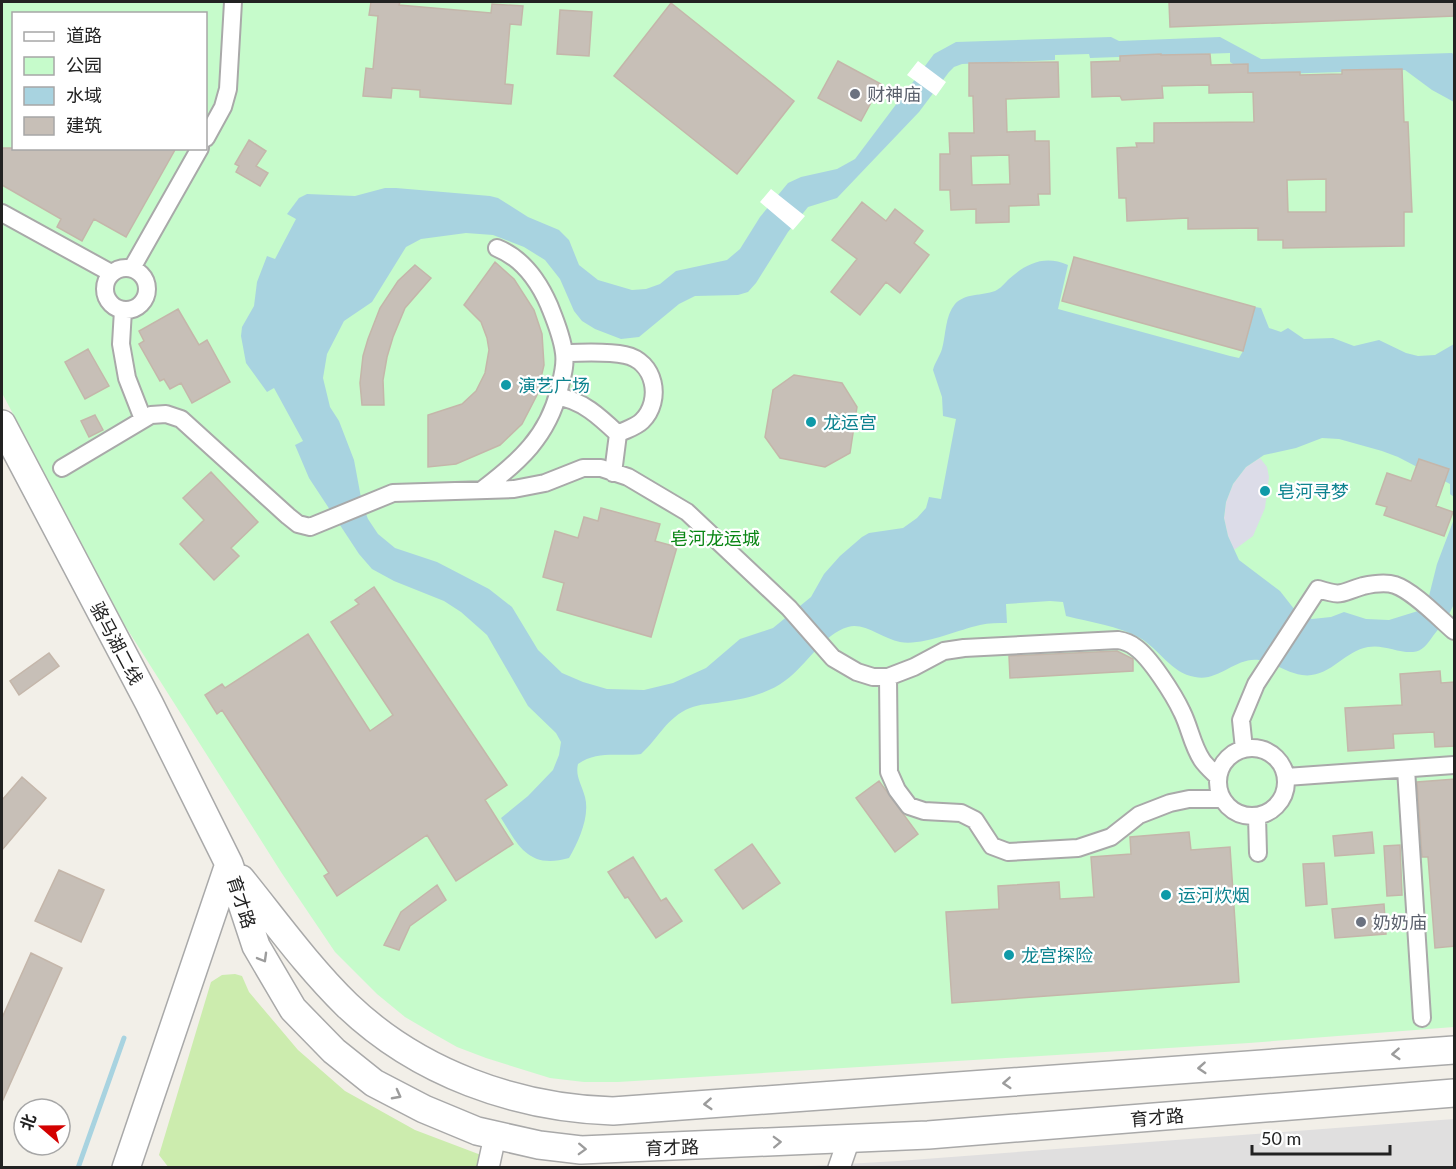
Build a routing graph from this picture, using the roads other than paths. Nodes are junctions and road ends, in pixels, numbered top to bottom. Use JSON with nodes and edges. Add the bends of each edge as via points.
{"nodes":[{"id":1,"x":233,"y":2,"type":"edge"},
{"id":2,"x":207,"y":136,"type":"edge"},
{"id":3,"x":199,"y":150,"type":"edge"},
{"id":4,"x":2,"y":213,"type":"edge"},
{"id":5,"x":497,"y":248,"type":"dead end"},
{"id":6,"x":132,"y":268,"type":"junction"},
{"id":7,"x":111,"y":273,"type":"junction"},
{"id":8,"x":123,"y":310,"type":"junction"},
{"id":9,"x":564,"y":353,"type":"junction"},
{"id":10,"x":558,"y":397,"type":"junction"},
{"id":11,"x":143,"y":419,"type":"junction"},
{"id":12,"x":2,"y":424,"type":"edge"},
{"id":13,"x":618,"y":434,"type":"junction"},
{"id":14,"x":62,"y":468,"type":"dead end"},
{"id":15,"x":614,"y":472,"type":"junction"},
{"id":16,"x":482,"y":489,"type":"junction"},
{"id":17,"x":1455,"y":631,"type":"edge"},
{"id":18,"x":888,"y":677,"type":"junction"},
{"id":19,"x":1244,"y":749,"type":"junction"},
{"id":20,"x":1455,"y":765,"type":"edge"},
{"id":21,"x":1406,"y":769,"type":"junction"},
{"id":22,"x":1218,"y":777,"type":"junction"},
{"id":23,"x":1286,"y":777,"type":"junction"},
{"id":24,"x":1222,"y":799,"type":"junction"},
{"id":25,"x":1257,"y":816,"type":"junction"},
{"id":26,"x":1258,"y":853,"type":"dead end"},
{"id":27,"x":229,"y":864,"type":"junction"},
{"id":28,"x":1422,"y":1018,"type":"dead end"},
{"id":29,"x":1455,"y":1050,"type":"edge"},
{"id":30,"x":1455,"y":1093,"type":"edge"},
{"id":31,"x":495,"y":1136,"type":"junction"},
{"id":32,"x":849,"y":1139,"type":"junction"},
{"id":33,"x":126,"y":1167,"type":"edge"},
{"id":34,"x":488,"y":1167,"type":"edge"},
{"id":35,"x":839,"y":1167,"type":"edge"}],
"edges":[{"from":1,"to":2,"type":"street","via":[[228,89]]},
{"from":3,"to":6,"type":"street"},
{"from":4,"to":7,"type":"street"},
{"from":5,"to":9,"type":"street","via":[[512,254],[531,273],[555,319]]},
{"from":6,"to":7,"type":"street"},
{"from":6,"to":8,"type":"street","via":[[144,277],[147,291],[136,308]]},
{"from":7,"to":8,"type":"street","via":[[105,285],[107,298]]},
{"from":8,"to":11,"type":"street","via":[[121,344],[127,378]]},
{"from":9,"to":10,"type":"street"},
{"from":9,"to":13,"type":"street","via":[[626,355],[641,362],[651,373],[654,396],[650,411],[641,423]]},
{"from":10,"to":13,"type":"street","via":[[571,398]]},
{"from":10,"to":16,"type":"street","via":[[549,421],[533,444],[512,467]]},
{"from":11,"to":14,"type":"street"},
{"from":11,"to":16,"type":"street","via":[[166,414],[181,419],[288,516],[310,527],[393,494]]},
{"from":12,"to":27,"type":"street","name":"骆马湖二线"},
{"from":13,"to":15,"type":"street"},
{"from":15,"to":16,"type":"street","via":[[583,468],[545,483],[514,489]]},
{"from":15,"to":18,"type":"street","via":[[687,512],[789,608],[833,658],[857,672]]},
{"from":17,"to":19,"type":"street","via":[[1394,585],[1362,586],[1336,595],[1318,589],[1248,700],[1241,720]]},
{"from":18,"to":22,"type":"street","via":[[944,651],[964,648],[1128,642],[1146,657],[1172,693],[1192,741]]},
{"from":18,"to":24,"type":"street","via":[[889,772],[897,790],[909,806],[961,813],[975,820],[992,846],[1008,852],[1078,848],[1112,837],[1139,815],[1170,803]]},
{"from":19,"to":22,"type":"street","via":[[1229,757]]},
{"from":19,"to":23,"type":"street","via":[[1272,754]]},
{"from":20,"to":21,"type":"street"},
{"from":21,"to":23,"type":"street"},
{"from":21,"to":28,"type":"street"},
{"from":22,"to":24,"type":"street"},
{"from":23,"to":25,"type":"street","via":[[1284,795],[1278,804]]},
{"from":24,"to":25,"type":"street","via":[[1238,814]]},
{"from":25,"to":26,"type":"street"},
{"from":29,"to":27,"type":"street","name":"育才路","one_way":true,"via":[[624,1110],[579,1110],[528,1102],[476,1084],[392,1042],[347,1005]]},
{"from":27,"to":31,"type":"street","name":"育才路","one_way":true,"via":[[256,946],[293,1009],[334,1051],[394,1094],[434,1114]]},
{"from":27,"to":33,"type":"street"},
{"from":30,"to":32,"type":"street","name":"育才路"},
{"from":31,"to":32,"type":"street","name":"育才路","one_way":true,"via":[[581,1150]]},
{"from":31,"to":34,"type":"street"},
{"from":32,"to":35,"type":"street"}]}
